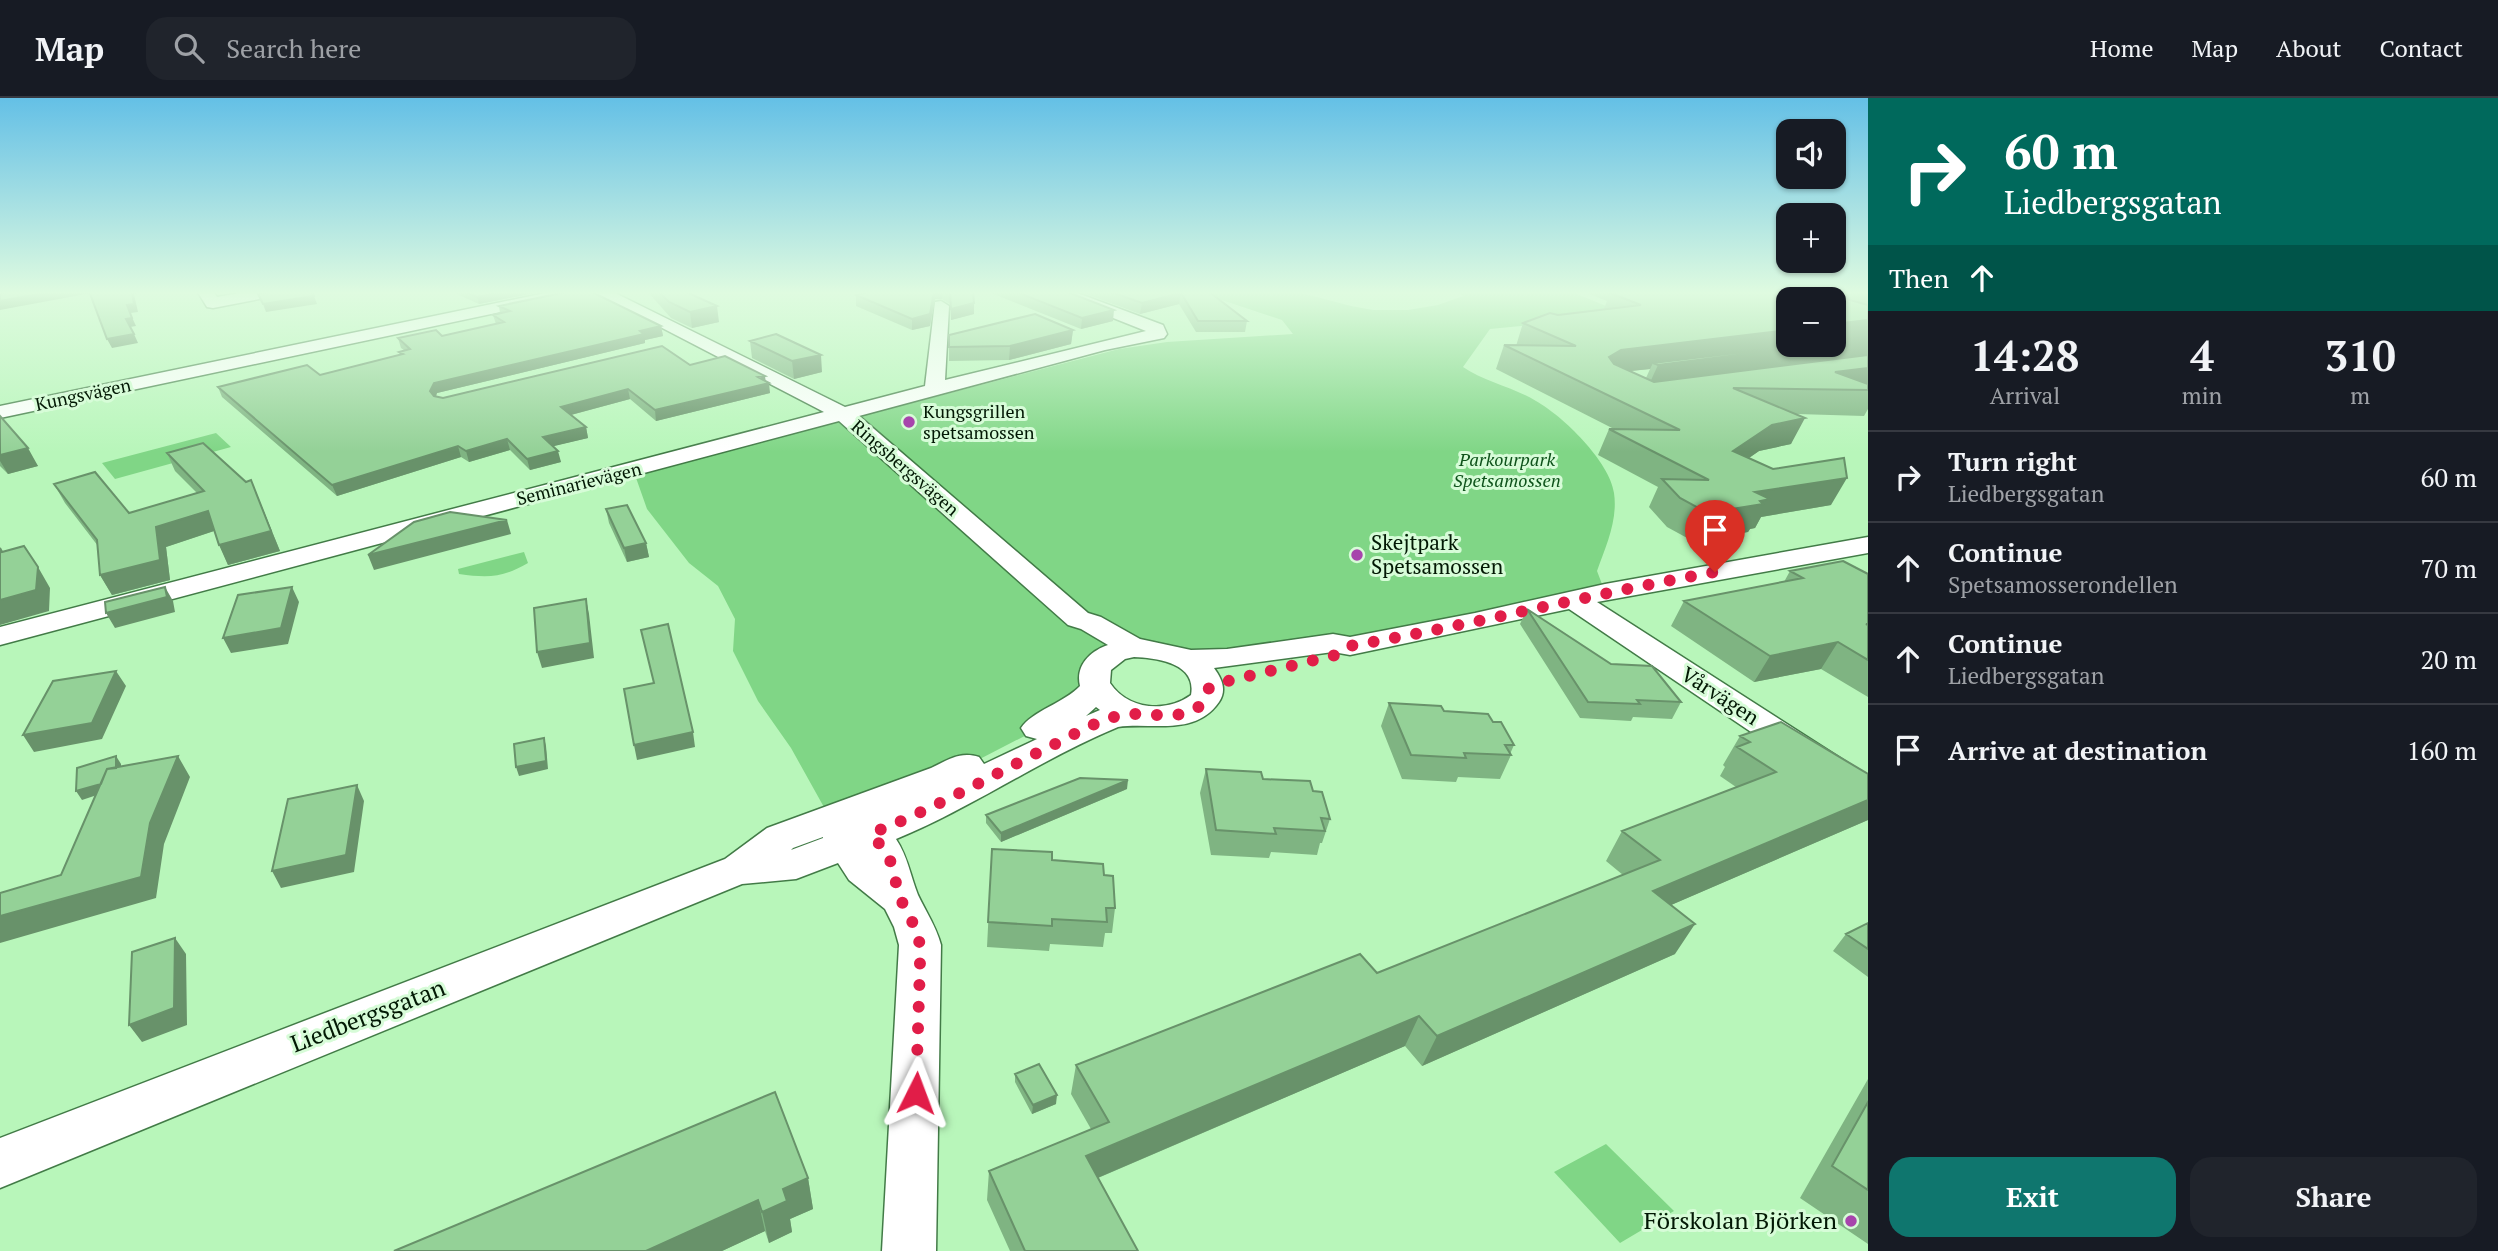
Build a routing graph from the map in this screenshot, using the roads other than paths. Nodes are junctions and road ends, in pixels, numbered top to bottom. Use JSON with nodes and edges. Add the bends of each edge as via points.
{"nodes":[{"id":1,"x":317,"y":345,"type":"edge"},
{"id":2,"x":676,"y":345,"type":"edge"},
{"id":3,"x":705,"y":345,"type":"edge"},
{"id":4,"x":938,"y":345,"type":"edge"},
{"id":5,"x":1104,"y":345,"type":"edge"},
{"id":6,"x":668,"y":347,"type":"edge"},
{"id":7,"x":935,"y":389,"type":"junction"},
{"id":8,"x":0,"y":412,"type":"edge"},
{"id":9,"x":845,"y":415,"type":"junction"},
{"id":10,"x":1868,"y":545,"type":"edge"},
{"id":11,"x":1573,"y":599,"type":"junction"},
{"id":12,"x":1078,"y":619,"type":"junction"},
{"id":13,"x":0,"y":636,"type":"edge"},
{"id":14,"x":1350,"y":646,"type":"junction"},
{"id":15,"x":1134,"y":648,"type":"junction"},
{"id":16,"x":1185,"y":659,"type":"junction"},
{"id":17,"x":1097,"y":675,"type":"junction"},
{"id":18,"x":1208,"y":689,"type":"junction"},
{"id":19,"x":1136,"y":714,"type":"junction"},
{"id":20,"x":1868,"y":793,"type":"edge"},
{"id":21,"x":852,"y":826,"type":"junction"},
{"id":22,"x":0,"y":1163,"type":"edge"},
{"id":23,"x":909,"y":1251,"type":"edge"}],
"edges":[{"from":1,"to":8,"type":"street","name":"Kungsvägen"},
{"from":2,"to":6,"type":"street"},
{"from":3,"to":9,"type":"street","name":"Ringsbergsvägen"},
{"from":4,"to":7,"type":"street"},
{"from":5,"to":7,"type":"street","name":"Seminarievägen"},
{"from":7,"to":9,"type":"street","name":"Seminarievägen"},
{"from":9,"to":12,"type":"street","name":"Ringsbergsvägen"},
{"from":9,"to":13,"type":"street","name":"Seminarievägen"},
{"from":10,"to":11,"type":"street"},
{"from":11,"to":14,"type":"street"},
{"from":11,"to":20,"type":"street","name":"Vårvägen"},
{"from":12,"to":15,"type":"street","name":"Ringsbergsvägen"},
{"from":12,"to":17,"type":"street","name":"Ringsbergsvägen","via":[[1078,626],[1094,645]]},
{"from":14,"to":16,"type":"street","via":[[1333,643],[1227,658]]},
{"from":14,"to":18,"type":"street","via":[[1340,654],[1243,676]]},
{"from":15,"to":16,"type":"street"},
{"from":15,"to":17,"type":"street","via":[[1114,653]]},
{"from":16,"to":18,"type":"street","via":[[1201,671]]},
{"from":17,"to":19,"type":"street","via":[[1107,700]]},
{"from":17,"to":21,"type":"street","name":"Liedbergsgatan","via":[[1087,700],[1073,711]]},
{"from":18,"to":19,"type":"street","via":[[1203,701],[1185,713]]},
{"from":19,"to":21,"type":"street","name":"Liedbergsgatan","via":[[1091,726],[916,816]]},
{"from":21,"to":22,"type":"street","name":"Liedbergsgatan","via":[[796,864],[738,870]]},
{"from":21,"to":23,"type":"street","via":[[863,870],[900,898],[920,945]]}]}
